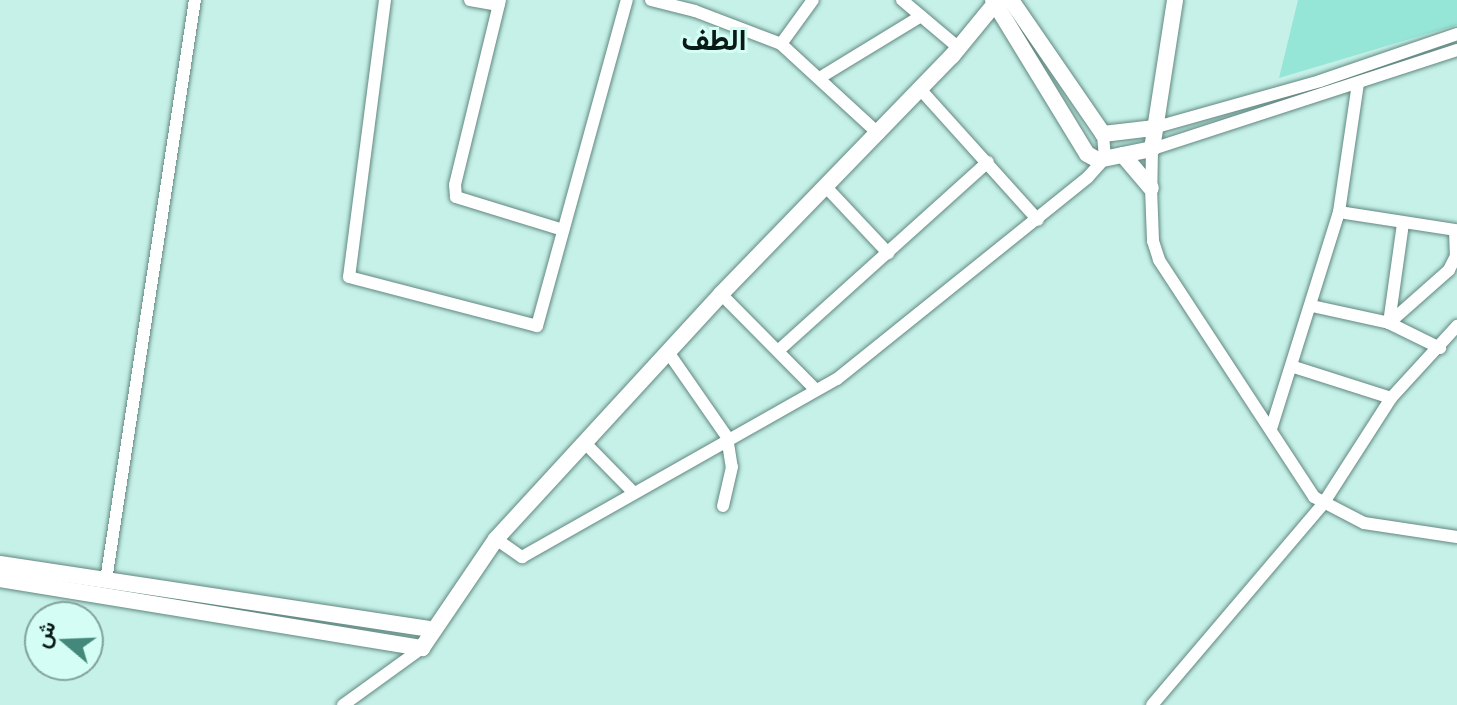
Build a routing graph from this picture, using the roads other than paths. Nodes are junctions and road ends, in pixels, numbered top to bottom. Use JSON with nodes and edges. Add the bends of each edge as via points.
{"nodes":[{"id":1,"x":195,"y":0,"type":"edge"},
{"id":2,"x":385,"y":0,"type":"edge"},
{"id":3,"x":470,"y":0,"type":"edge"},
{"id":4,"x":627,"y":0,"type":"edge"},
{"id":5,"x":651,"y":0,"type":"edge"},
{"id":6,"x":813,"y":0,"type":"edge"},
{"id":7,"x":902,"y":0,"type":"edge"},
{"id":8,"x":1175,"y":0,"type":"edge"},
{"id":9,"x":999,"y":1,"type":"edge"},
{"id":10,"x":499,"y":3,"type":"edge"},
{"id":11,"x":697,"y":5,"type":"edge"},
{"id":12,"x":921,"y":16,"type":"junction"},
{"id":13,"x":1457,"y":34,"type":"edge"},
{"id":14,"x":781,"y":44,"type":"junction"},
{"id":15,"x":959,"y":48,"type":"junction"},
{"id":16,"x":1457,"y":50,"type":"edge"},
{"id":17,"x":821,"y":77,"type":"junction"},
{"id":18,"x":1358,"y":83,"type":"junction"},
{"id":19,"x":920,"y":89,"type":"junction"},
{"id":20,"x":1153,"y":128,"type":"junction"},
{"id":21,"x":879,"y":134,"type":"junction"},
{"id":22,"x":1103,"y":134,"type":"junction"},
{"id":23,"x":1152,"y":149,"type":"junction"},
{"id":24,"x":1123,"y":155,"type":"junction"},
{"id":25,"x":1105,"y":158,"type":"junction"},
{"id":26,"x":988,"y":162,"type":"junction"},
{"id":27,"x":826,"y":187,"type":"junction"},
{"id":28,"x":1151,"y":188,"type":"junction"},
{"id":29,"x":1339,"y":212,"type":"junction"},
{"id":30,"x":1038,"y":220,"type":"junction"},
{"id":31,"x":1403,"y":224,"type":"junction"},
{"id":32,"x":563,"y":230,"type":"junction"},
{"id":33,"x":1456,"y":230,"type":"edge"},
{"id":34,"x":888,"y":253,"type":"junction"},
{"id":35,"x":1456,"y":256,"type":"edge"},
{"id":36,"x":721,"y":294,"type":"junction"},
{"id":37,"x":1312,"y":306,"type":"junction"},
{"id":38,"x":1389,"y":323,"type":"junction"},
{"id":39,"x":1457,"y":326,"type":"edge"},
{"id":40,"x":1440,"y":348,"type":"junction"},
{"id":41,"x":779,"y":350,"type":"junction"},
{"id":42,"x":668,"y":352,"type":"junction"},
{"id":43,"x":1294,"y":367,"type":"junction"},
{"id":44,"x":816,"y":390,"type":"junction"},
{"id":45,"x":1391,"y":398,"type":"junction"},
{"id":46,"x":1271,"y":429,"type":"junction"},
{"id":47,"x":727,"y":437,"type":"junction"},
{"id":48,"x":586,"y":444,"type":"junction"},
{"id":49,"x":633,"y":492,"type":"junction"},
{"id":50,"x":1323,"y":504,"type":"junction"},
{"id":51,"x":723,"y":506,"type":"dead end"},
{"id":52,"x":1457,"y":537,"type":"edge"},
{"id":53,"x":496,"y":539,"type":"junction"},
{"id":54,"x":0,"y":564,"type":"edge"},
{"id":55,"x":0,"y":579,"type":"edge"},
{"id":56,"x":106,"y":580,"type":"junction"},
{"id":57,"x":434,"y":630,"type":"junction"},
{"id":58,"x":422,"y":648,"type":"junction"},
{"id":59,"x":343,"y":705,"type":"edge"},
{"id":60,"x":1152,"y":705,"type":"edge"}],
"edges":[{"from":1,"to":56,"type":"street"},
{"from":2,"to":32,"type":"street","via":[[349,277],[537,326]]},
{"from":3,"to":10,"type":"street"},
{"from":4,"to":32,"type":"street"},
{"from":5,"to":11,"type":"street"},
{"from":6,"to":14,"type":"street"},
{"from":7,"to":12,"type":"street"},
{"from":8,"to":20,"type":"main road"},
{"from":9,"to":15,"type":"main road"},
{"from":9,"to":22,"type":"main road"},
{"from":9,"to":25,"type":"main road","via":[[1087,154]]},
{"from":10,"to":32,"type":"street","via":[[456,197]]},
{"from":11,"to":14,"type":"street"},
{"from":12,"to":15,"type":"street"},
{"from":12,"to":17,"type":"street"},
{"from":13,"to":20,"type":"street","via":[[1320,81]]},
{"from":14,"to":17,"type":"street"},
{"from":15,"to":19,"type":"main road"},
{"from":16,"to":18,"type":"street"},
{"from":17,"to":21,"type":"street"},
{"from":18,"to":23,"type":"street"},
{"from":18,"to":29,"type":"street"},
{"from":19,"to":21,"type":"main road"},
{"from":19,"to":26,"type":"street"},
{"from":20,"to":22,"type":"main road"},
{"from":20,"to":23,"type":"main road"},
{"from":21,"to":27,"type":"main road"},
{"from":22,"to":25,"type":"street"},
{"from":23,"to":24,"type":"main road"},
{"from":23,"to":28,"type":"street"},
{"from":24,"to":25,"type":"main road"},
{"from":24,"to":28,"type":"main road"},
{"from":25,"to":30,"type":"street"},
{"from":26,"to":30,"type":"street"},
{"from":26,"to":34,"type":"street"},
{"from":27,"to":34,"type":"street"},
{"from":27,"to":36,"type":"main road"},
{"from":28,"to":46,"type":"street","via":[[1159,260]]},
{"from":29,"to":31,"type":"street"},
{"from":29,"to":37,"type":"street"},
{"from":30,"to":44,"type":"street"},
{"from":31,"to":33,"type":"street"},
{"from":31,"to":38,"type":"street"},
{"from":33,"to":35,"type":"street"},
{"from":34,"to":41,"type":"street"},
{"from":35,"to":38,"type":"street","via":[[1449,270]]},
{"from":36,"to":41,"type":"street"},
{"from":36,"to":42,"type":"main road"},
{"from":37,"to":38,"type":"street"},
{"from":37,"to":43,"type":"street"},
{"from":38,"to":40,"type":"street"},
{"from":39,"to":40,"type":"street"},
{"from":40,"to":45,"type":"street"},
{"from":41,"to":44,"type":"street"},
{"from":42,"to":47,"type":"street"},
{"from":42,"to":48,"type":"main road"},
{"from":43,"to":45,"type":"street"},
{"from":43,"to":46,"type":"street"},
{"from":44,"to":47,"type":"street"},
{"from":45,"to":50,"type":"street"},
{"from":46,"to":50,"type":"street"},
{"from":47,"to":49,"type":"street"},
{"from":47,"to":51,"type":"street","via":[[732,467]]},
{"from":48,"to":49,"type":"street"},
{"from":48,"to":53,"type":"main road"},
{"from":49,"to":53,"type":"street","via":[[522,557]]},
{"from":50,"to":52,"type":"street","via":[[1364,523]]},
{"from":50,"to":60,"type":"street"},
{"from":53,"to":57,"type":"main road"},
{"from":54,"to":56,"type":"main road"},
{"from":55,"to":58,"type":"main road"},
{"from":56,"to":57,"type":"main road"},
{"from":57,"to":58,"type":"main road"},
{"from":58,"to":59,"type":"street"}]}
